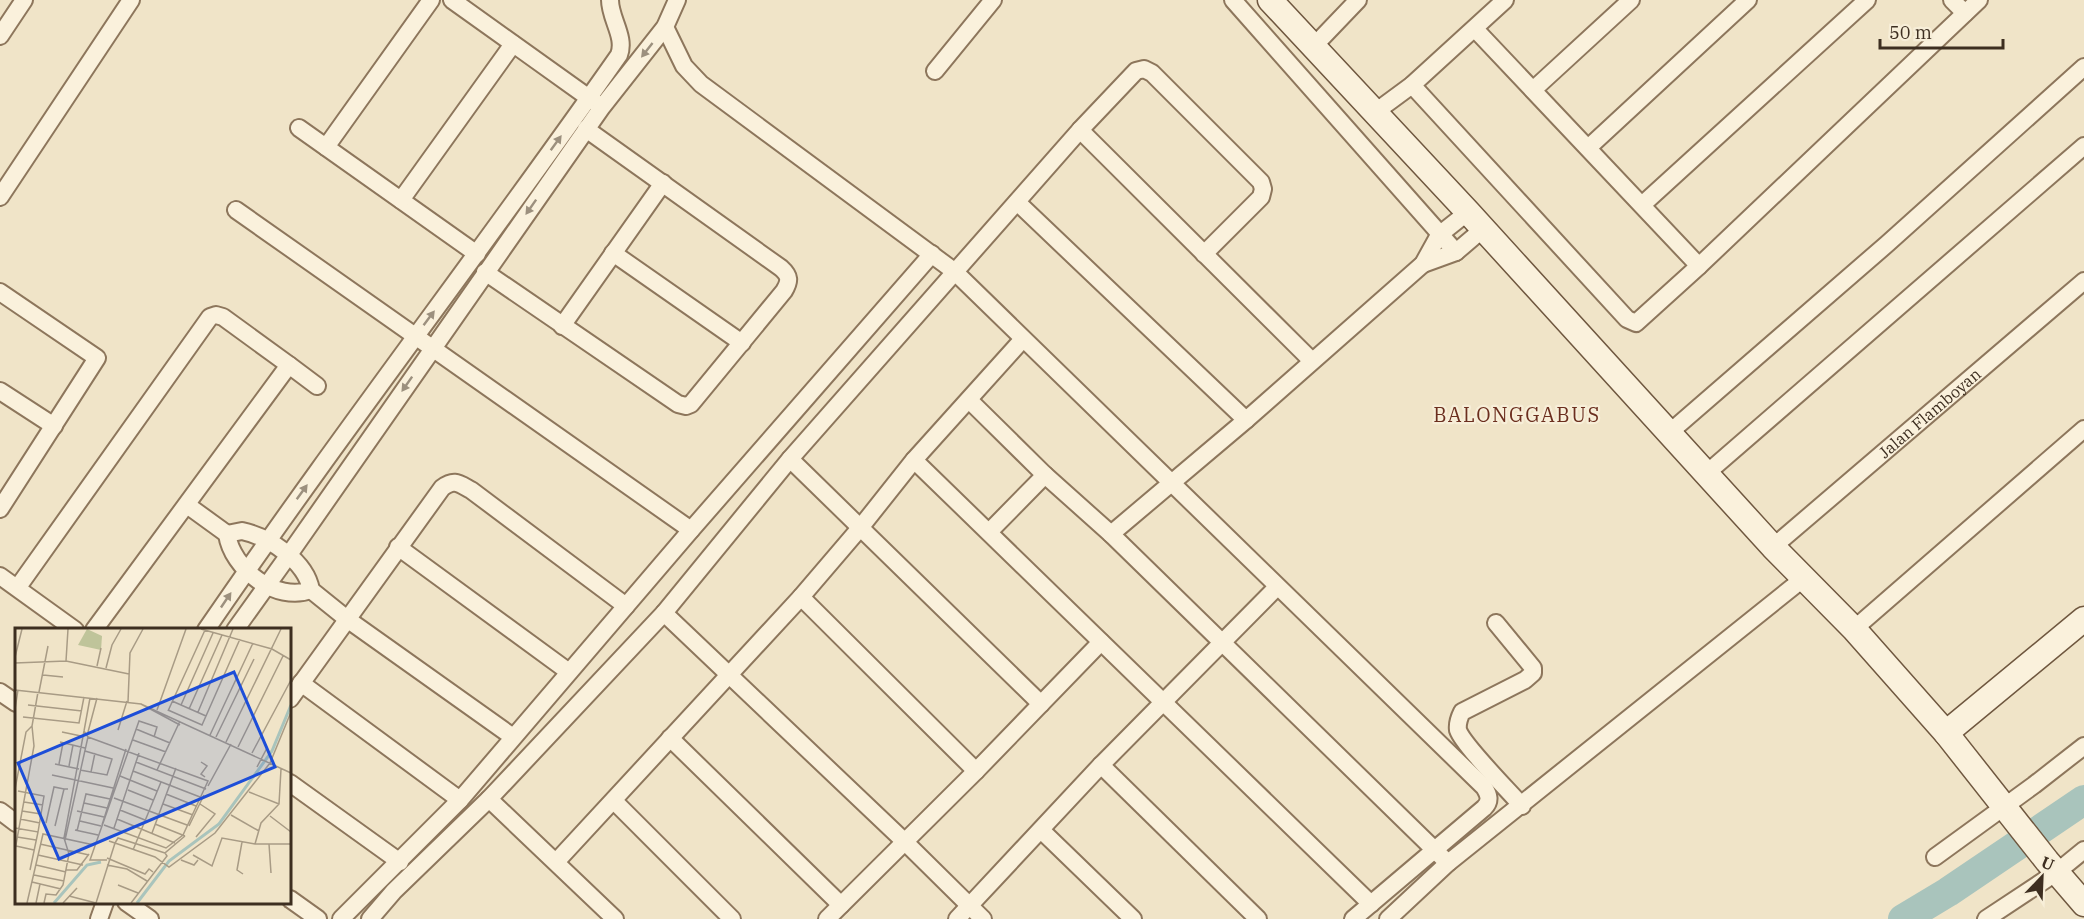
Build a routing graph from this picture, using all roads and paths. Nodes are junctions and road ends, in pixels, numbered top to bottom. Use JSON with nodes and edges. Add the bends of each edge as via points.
{"nodes":[{"id":1,"x":24,"y":0,"type":"edge"},
{"id":2,"x":131,"y":0,"type":"edge"},
{"id":3,"x":431,"y":0,"type":"edge"},
{"id":4,"x":452,"y":0,"type":"edge"},
{"id":5,"x":610,"y":0,"type":"edge"},
{"id":6,"x":677,"y":0,"type":"edge"},
{"id":7,"x":993,"y":0,"type":"edge"},
{"id":8,"x":1233,"y":0,"type":"edge"},
{"id":9,"x":1270,"y":0,"type":"edge"},
{"id":10,"x":1358,"y":0,"type":"edge"},
{"id":11,"x":1505,"y":0,"type":"edge"},
{"id":12,"x":1631,"y":0,"type":"edge"},
{"id":13,"x":1748,"y":0,"type":"edge"},
{"id":14,"x":1867,"y":0,"type":"edge"},
{"id":15,"x":1952,"y":0,"type":"edge"},
{"id":16,"x":1979,"y":0,"type":"edge"},
{"id":17,"x":1965,"y":13,"type":"junction"},
{"id":18,"x":665,"y":27,"type":"junction"},
{"id":19,"x":1474,"y":29,"type":"junction"},
{"id":20,"x":0,"y":36,"type":"edge"},
{"id":21,"x":513,"y":44,"type":"junction"},
{"id":22,"x":1314,"y":46,"type":"junction"},
{"id":23,"x":2084,"y":67,"type":"edge"},
{"id":24,"x":935,"y":71,"type":"dead end"},
{"id":25,"x":1412,"y":85,"type":"junction"},
{"id":26,"x":1533,"y":90,"type":"junction"},
{"id":27,"x":595,"y":102,"type":"junction"},
{"id":28,"x":1374,"y":113,"type":"junction"},
{"id":29,"x":299,"y":128,"type":"dead end"},
{"id":30,"x":586,"y":129,"type":"junction"},
{"id":31,"x":1080,"y":130,"type":"junction"},
{"id":32,"x":2084,"y":146,"type":"edge"},
{"id":33,"x":326,"y":147,"type":"junction"},
{"id":34,"x":1588,"y":148,"type":"junction"},
{"id":35,"x":663,"y":183,"type":"junction"},
{"id":36,"x":0,"y":197,"type":"edge"},
{"id":37,"x":401,"y":201,"type":"junction"},
{"id":38,"x":1017,"y":202,"type":"junction"},
{"id":39,"x":1642,"y":205,"type":"junction"},
{"id":40,"x":236,"y":210,"type":"dead end"},
{"id":41,"x":1476,"y":221,"type":"junction"},
{"id":42,"x":1439,"y":235,"type":"junction"},
{"id":43,"x":1456,"y":252,"type":"junction"},
{"id":44,"x":613,"y":253,"type":"junction"},
{"id":45,"x":477,"y":254,"type":"junction"},
{"id":46,"x":932,"y":254,"type":"junction"},
{"id":47,"x":1204,"y":254,"type":"junction"},
{"id":48,"x":1423,"y":264,"type":"junction"},
{"id":49,"x":1699,"y":266,"type":"junction"},
{"id":50,"x":954,"y":271,"type":"junction"},
{"id":51,"x":485,"y":272,"type":"junction"},
{"id":52,"x":2084,"y":281,"type":"edge"},
{"id":53,"x":0,"y":292,"type":"edge"},
{"id":54,"x":562,"y":326,"type":"junction"},
{"id":55,"x":415,"y":336,"type":"junction"},
{"id":56,"x":1023,"y":339,"type":"junction"},
{"id":57,"x":742,"y":343,"type":"junction"},
{"id":58,"x":432,"y":348,"type":"junction"},
{"id":59,"x":1312,"y":361,"type":"junction"},
{"id":60,"x":289,"y":365,"type":"junction"},
{"id":61,"x":317,"y":386,"type":"dead end"},
{"id":62,"x":0,"y":391,"type":"edge"},
{"id":63,"x":969,"y":400,"type":"junction"},
{"id":64,"x":1246,"y":420,"type":"junction"},
{"id":65,"x":54,"y":426,"type":"junction"},
{"id":66,"x":2084,"y":429,"type":"edge"},
{"id":67,"x":1669,"y":433,"type":"junction"},
{"id":68,"x":790,"y":459,"type":"junction"},
{"id":69,"x":915,"y":460,"type":"junction"},
{"id":70,"x":1707,"y":473,"type":"junction"},
{"id":71,"x":1045,"y":475,"type":"junction"},
{"id":72,"x":1171,"y":483,"type":"junction"},
{"id":73,"x":5,"y":490,"type":"edge"},
{"id":74,"x":187,"y":505,"type":"junction"},
{"id":75,"x":0,"y":509,"type":"edge"},
{"id":76,"x":860,"y":528,"type":"junction"},
{"id":77,"x":690,"y":530,"type":"junction"},
{"id":78,"x":988,"y":532,"type":"junction"},
{"id":79,"x":227,"y":534,"type":"junction"},
{"id":80,"x":1111,"y":534,"type":"junction"},
{"id":81,"x":268,"y":540,"type":"junction"},
{"id":82,"x":398,"y":547,"type":"junction"},
{"id":83,"x":1773,"y":547,"type":"junction"},
{"id":84,"x":288,"y":556,"type":"junction"},
{"id":85,"x":246,"y":571,"type":"junction"},
{"id":86,"x":0,"y":576,"type":"edge"},
{"id":87,"x":1804,"y":578,"type":"junction"},
{"id":88,"x":266,"y":584,"type":"junction"},
{"id":89,"x":18,"y":587,"type":"junction"},
{"id":90,"x":1277,"y":587,"type":"junction"},
{"id":91,"x":311,"y":590,"type":"junction"},
{"id":92,"x":801,"y":597,"type":"junction"},
{"id":93,"x":626,"y":606,"type":"junction"},
{"id":94,"x":664,"y":613,"type":"junction"},
{"id":95,"x":347,"y":619,"type":"junction"},
{"id":96,"x":2084,"y":619,"type":"edge"},
{"id":97,"x":1496,"y":623,"type":"dead end"},
{"id":98,"x":72,"y":628,"type":"edge"},
{"id":99,"x":95,"y":628,"type":"edge"},
{"id":100,"x":207,"y":628,"type":"edge"},
{"id":101,"x":236,"y":628,"type":"edge"},
{"id":102,"x":1854,"y":629,"type":"junction"},
{"id":103,"x":1101,"y":642,"type":"junction"},
{"id":104,"x":1222,"y":643,"type":"junction"},
{"id":105,"x":569,"y":672,"type":"junction"},
{"id":106,"x":729,"y":674,"type":"junction"},
{"id":107,"x":301,"y":683,"type":"junction"},
{"id":108,"x":0,"y":692,"type":"edge"},
{"id":109,"x":291,"y":698,"type":"edge"},
{"id":110,"x":1163,"y":701,"type":"junction"},
{"id":111,"x":15,"y":702,"type":"edge"},
{"id":112,"x":1041,"y":704,"type":"junction"},
{"id":113,"x":1946,"y":733,"type":"junction"},
{"id":114,"x":513,"y":737,"type":"junction"},
{"id":115,"x":670,"y":738,"type":"junction"},
{"id":116,"x":2084,"y":746,"type":"edge"},
{"id":117,"x":1101,"y":765,"type":"junction"},
{"id":118,"x":976,"y":771,"type":"junction"},
{"id":119,"x":291,"y":784,"type":"edge"},
{"id":120,"x":489,"y":799,"type":"junction"},
{"id":121,"x":460,"y":800,"type":"junction"},
{"id":122,"x":614,"y":801,"type":"junction"},
{"id":123,"x":1522,"y":806,"type":"junction"},
{"id":124,"x":2006,"y":809,"type":"junction"},
{"id":125,"x":0,"y":811,"type":"edge"},
{"id":126,"x":15,"y":822,"type":"edge"},
{"id":127,"x":1041,"y":830,"type":"junction"},
{"id":128,"x":904,"y":841,"type":"junction"},
{"id":129,"x":1436,"y":849,"type":"junction"},
{"id":130,"x":2084,"y":850,"type":"edge"},
{"id":131,"x":1935,"y":857,"type":"dead end"},
{"id":132,"x":399,"y":862,"type":"junction"},
{"id":133,"x":556,"y":862,"type":"junction"},
{"id":134,"x":1448,"y":863,"type":"junction"},
{"id":135,"x":2052,"y":866,"type":"junction"},
{"id":136,"x":291,"y":900,"type":"edge"},
{"id":137,"x":2084,"y":903,"type":"edge"},
{"id":138,"x":105,"y":904,"type":"edge"},
{"id":139,"x":128,"y":904,"type":"edge"},
{"id":140,"x":1371,"y":904,"type":"junction"},
{"id":141,"x":841,"y":905,"type":"junction"},
{"id":142,"x":969,"y":907,"type":"junction"},
{"id":143,"x":99,"y":919,"type":"edge"},
{"id":144,"x":150,"y":919,"type":"edge"},
{"id":145,"x":318,"y":919,"type":"edge"},
{"id":146,"x":341,"y":919,"type":"edge"},
{"id":147,"x":369,"y":919,"type":"edge"},
{"id":148,"x":615,"y":919,"type":"edge"},
{"id":149,"x":732,"y":919,"type":"edge"},
{"id":150,"x":827,"y":919,"type":"edge"},
{"id":151,"x":957,"y":919,"type":"edge"},
{"id":152,"x":983,"y":919,"type":"edge"},
{"id":153,"x":1133,"y":919,"type":"edge"},
{"id":154,"x":1258,"y":919,"type":"edge"},
{"id":155,"x":1353,"y":919,"type":"edge"},
{"id":156,"x":1388,"y":919,"type":"edge"},
{"id":157,"x":1986,"y":919,"type":"edge"}],
"edges":[{"from":1,"to":20,"type":"street"},
{"from":2,"to":36,"type":"street"},
{"from":3,"to":33,"type":"street"},
{"from":4,"to":21,"type":"street"},
{"from":5,"to":27,"type":"street","via":[[622,44]]},
{"from":6,"to":18,"type":"street"},
{"from":7,"to":24,"type":"street"},
{"from":8,"to":42,"type":"street"},
{"from":9,"to":22,"type":"street"},
{"from":10,"to":22,"type":"street"},
{"from":11,"to":19,"type":"street"},
{"from":12,"to":26,"type":"street"},
{"from":13,"to":34,"type":"street"},
{"from":14,"to":39,"type":"street"},
{"from":15,"to":17,"type":"street"},
{"from":16,"to":17,"type":"street"},
{"from":17,"to":49,"type":"street"},
{"from":18,"to":27,"type":"street","one_way":true},
{"from":18,"to":46,"type":"street","via":[[684,66],[701,84]]},
{"from":19,"to":25,"type":"street"},
{"from":19,"to":26,"type":"street"},
{"from":21,"to":27,"type":"street"},
{"from":21,"to":37,"type":"street"},
{"from":22,"to":28,"type":"street"},
{"from":23,"to":67,"type":"street"},
{"from":25,"to":28,"type":"street"},
{"from":25,"to":49,"type":"street","via":[[1630,321],[1638,322]]},
{"from":26,"to":34,"type":"street"},
{"from":27,"to":30,"type":"street"},
{"from":45,"to":27,"type":"street","one_way":true},
{"from":28,"to":41,"type":"street"},
{"from":29,"to":33,"type":"street"},
{"from":30,"to":35,"type":"street"},
{"from":30,"to":51,"type":"street","one_way":true},
{"from":31,"to":38,"type":"street"},
{"from":31,"to":47,"type":"street"},
{"from":31,"to":47,"type":"street","via":[[1131,75],[1144,69],[1256,176],[1263,189],[1261,196]]},
{"from":32,"to":70,"type":"street"},
{"from":33,"to":37,"type":"street"},
{"from":34,"to":39,"type":"street"},
{"from":35,"to":44,"type":"street"},
{"from":35,"to":57,"type":"street","via":[[788,275],[784,291]]},
{"from":37,"to":45,"type":"street"},
{"from":38,"to":50,"type":"street"},
{"from":38,"to":64,"type":"street"},
{"from":39,"to":49,"type":"street"},
{"from":40,"to":55,"type":"street"},
{"from":41,"to":42,"type":"street"},
{"from":41,"to":43,"type":"street"},
{"from":41,"to":67,"type":"street"},
{"from":42,"to":43,"type":"street"},
{"from":42,"to":48,"type":"street"},
{"from":43,"to":48,"type":"street"},
{"from":44,"to":54,"type":"street"},
{"from":44,"to":57,"type":"street"},
{"from":55,"to":45,"type":"street","one_way":true},
{"from":46,"to":50,"type":"street"},
{"from":46,"to":77,"type":"street"},
{"from":47,"to":59,"type":"street"},
{"from":48,"to":59,"type":"street"},
{"from":50,"to":56,"type":"street"},
{"from":50,"to":68,"type":"street"},
{"from":51,"to":54,"type":"street"},
{"from":51,"to":58,"type":"street"},
{"from":52,"to":83,"type":"street","name":"Jalan Flamboyan"},
{"from":53,"to":65,"type":"street","via":[[97,358]]},
{"from":54,"to":57,"type":"street","via":[[686,406]]},
{"from":55,"to":58,"type":"street"},
{"from":81,"to":55,"type":"street","one_way":true},
{"from":56,"to":63,"type":"street"},
{"from":56,"to":72,"type":"street"},
{"from":58,"to":77,"type":"street"},
{"from":58,"to":84,"type":"street","one_way":true},
{"from":59,"to":64,"type":"street"},
{"from":60,"to":61,"type":"street"},
{"from":60,"to":74,"type":"street"},
{"from":60,"to":89,"type":"street","via":[[224,317],[210,317]]},
{"from":62,"to":65,"type":"street"},
{"from":63,"to":69,"type":"street"},
{"from":63,"to":71,"type":"street"},
{"from":64,"to":72,"type":"street"},
{"from":65,"to":73,"type":"street"},
{"from":66,"to":102,"type":"street"},
{"from":67,"to":70,"type":"street"},
{"from":68,"to":76,"type":"street"},
{"from":68,"to":94,"type":"street"},
{"from":69,"to":76,"type":"street"},
{"from":69,"to":78,"type":"street"},
{"from":70,"to":83,"type":"street"},
{"from":71,"to":78,"type":"street"},
{"from":71,"to":80,"type":"street"},
{"from":72,"to":80,"type":"street"},
{"from":72,"to":90,"type":"street"},
{"from":73,"to":75,"type":"street"},
{"from":74,"to":79,"type":"street"},
{"from":74,"to":99,"type":"street"},
{"from":76,"to":92,"type":"street"},
{"from":76,"to":112,"type":"street"},
{"from":77,"to":93,"type":"street"},
{"from":78,"to":103,"type":"street"},
{"from":79,"to":81,"type":"street","via":[[242,531]]},
{"from":79,"to":85,"type":"street","via":[[235,559]]},
{"from":80,"to":104,"type":"street"},
{"from":81,"to":84,"type":"street"},
{"from":81,"to":85,"type":"street"},
{"from":82,"to":93,"type":"street","via":[[442,488],[459,483]]},
{"from":82,"to":95,"type":"street"},
{"from":82,"to":105,"type":"street"},
{"from":83,"to":87,"type":"street"},
{"from":84,"to":88,"type":"street"},
{"from":84,"to":91,"type":"street","via":[[309,578]]},
{"from":85,"to":88,"type":"street"},
{"from":100,"to":85,"type":"street","one_way":true},
{"from":86,"to":89,"type":"street"},
{"from":87,"to":102,"type":"street"},
{"from":87,"to":123,"type":"street"},
{"from":88,"to":91,"type":"street","via":[[281,592],[300,594]]},
{"from":88,"to":101,"type":"street"},
{"from":89,"to":98,"type":"street"},
{"from":90,"to":104,"type":"street"},
{"from":90,"to":129,"type":"street","via":[[1484,787],[1488,804]]},
{"from":91,"to":95,"type":"street"},
{"from":92,"to":106,"type":"street"},
{"from":92,"to":118,"type":"street"},
{"from":93,"to":105,"type":"street"},
{"from":94,"to":106,"type":"street"},
{"from":94,"to":120,"type":"street"},
{"from":95,"to":107,"type":"street"},
{"from":95,"to":114,"type":"street"},
{"from":96,"to":113,"type":"street"},
{"from":97,"to":123,"type":"street","via":[[1533,673],[1462,712],[1457,726],[1464,740]]},
{"from":102,"to":113,"type":"street"},
{"from":103,"to":110,"type":"street"},
{"from":103,"to":112,"type":"street"},
{"from":104,"to":110,"type":"street"},
{"from":104,"to":129,"type":"street"},
{"from":105,"to":114,"type":"street"},
{"from":106,"to":115,"type":"street"},
{"from":106,"to":128,"type":"street"},
{"from":107,"to":109,"type":"street"},
{"from":107,"to":121,"type":"street"},
{"from":108,"to":111,"type":"street"},
{"from":110,"to":117,"type":"street"},
{"from":110,"to":140,"type":"street"},
{"from":112,"to":118,"type":"street"},
{"from":113,"to":124,"type":"street"},
{"from":114,"to":121,"type":"street"},
{"from":115,"to":122,"type":"street"},
{"from":115,"to":141,"type":"street"},
{"from":116,"to":124,"type":"street"},
{"from":117,"to":127,"type":"street"},
{"from":117,"to":154,"type":"street"},
{"from":118,"to":128,"type":"street"},
{"from":119,"to":132,"type":"street"},
{"from":120,"to":133,"type":"street"},
{"from":120,"to":147,"type":"street"},
{"from":121,"to":132,"type":"street"},
{"from":122,"to":133,"type":"street"},
{"from":122,"to":149,"type":"street"},
{"from":123,"to":134,"type":"street"},
{"from":124,"to":131,"type":"street"},
{"from":124,"to":135,"type":"street"},
{"from":125,"to":126,"type":"street"},
{"from":127,"to":142,"type":"street"},
{"from":127,"to":153,"type":"street"},
{"from":128,"to":141,"type":"street"},
{"from":128,"to":142,"type":"street"},
{"from":129,"to":134,"type":"street"},
{"from":129,"to":140,"type":"street"},
{"from":130,"to":135,"type":"street"},
{"from":132,"to":146,"type":"street"},
{"from":133,"to":148,"type":"street"},
{"from":134,"to":156,"type":"street"},
{"from":135,"to":137,"type":"street"},
{"from":135,"to":157,"type":"street"},
{"from":136,"to":145,"type":"street"},
{"from":138,"to":143,"type":"street"},
{"from":139,"to":144,"type":"street"},
{"from":140,"to":155,"type":"street"},
{"from":141,"to":150,"type":"street"},
{"from":142,"to":151,"type":"street"},
{"from":142,"to":152,"type":"street"}]}
